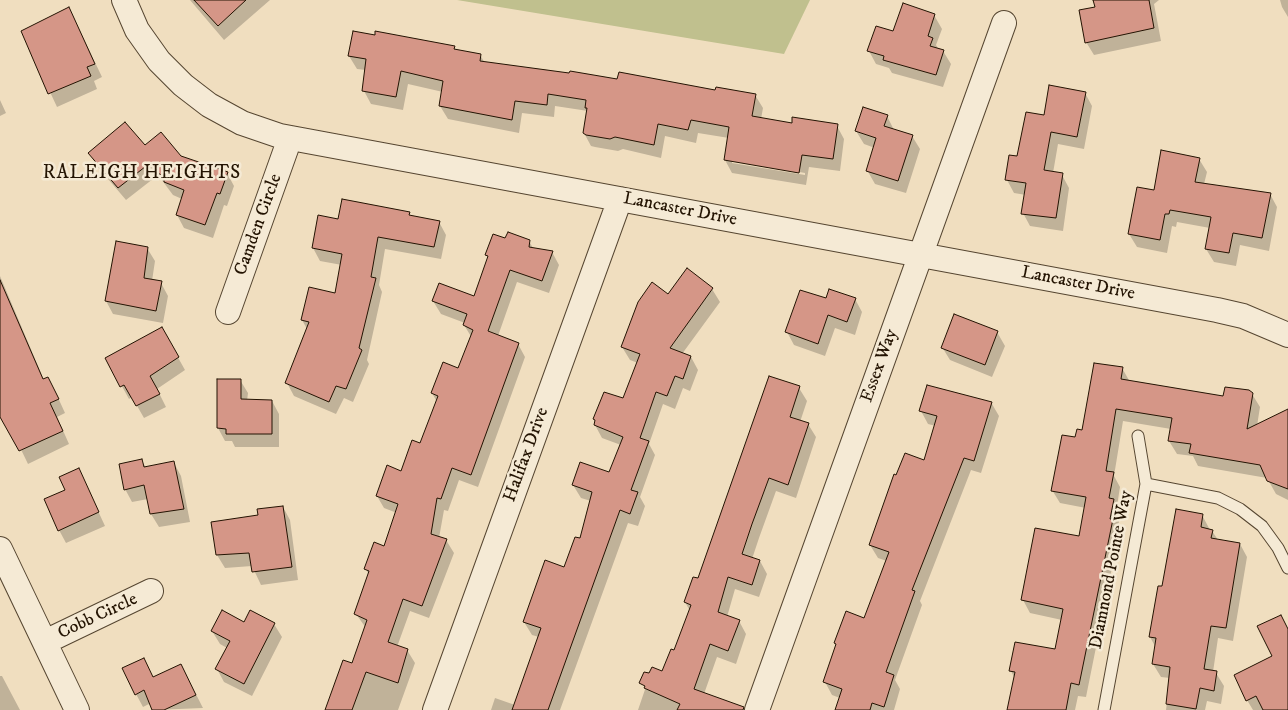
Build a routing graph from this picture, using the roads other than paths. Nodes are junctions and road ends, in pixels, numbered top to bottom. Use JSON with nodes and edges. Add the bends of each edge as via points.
{"nodes":[{"id":1,"x":124,"y":0,"type":"edge"},
{"id":2,"x":1004,"y":23,"type":"dead end"},
{"id":3,"x":290,"y":138,"type":"junction"},
{"id":4,"x":620,"y":199,"type":"junction"},
{"id":5,"x":920,"y":255,"type":"junction"},
{"id":6,"x":228,"y":312,"type":"dead end"},
{"id":7,"x":1288,"y":335,"type":"edge"},
{"id":8,"x":1138,"y":436,"type":"dead end"},
{"id":9,"x":1146,"y":484,"type":"junction"},
{"id":10,"x":0,"y":549,"type":"edge"},
{"id":11,"x":1288,"y":568,"type":"edge"},
{"id":12,"x":151,"y":591,"type":"dead end"},
{"id":13,"x":45,"y":642,"type":"junction"},
{"id":14,"x":77,"y":710,"type":"edge"},
{"id":15,"x":435,"y":710,"type":"edge"},
{"id":16,"x":757,"y":710,"type":"edge"},
{"id":17,"x":1104,"y":710,"type":"edge"}],
"edges":[{"from":1,"to":3,"type":"street","name":"Lancaster Drive","via":[[137,30],[183,85],[209,105],[242,123]]},
{"from":2,"to":5,"type":"street","name":"Essex Way"},
{"from":3,"to":4,"type":"street","name":"Lancaster Drive"},
{"from":3,"to":6,"type":"street","name":"Camden Circle"},
{"from":4,"to":5,"type":"street","name":"Lancaster Drive"},
{"from":4,"to":15,"type":"street","name":"Halifax Drive"},
{"from":5,"to":7,"type":"street","name":"Lancaster Drive","via":[[1217,310],[1243,316]]},
{"from":5,"to":16,"type":"street","name":"Essex Way"},
{"from":8,"to":9,"type":"lane","name":"Diamnond Pointe Way"},
{"from":9,"to":11,"type":"lane","via":[[1218,498],[1240,509],[1262,526]]},
{"from":9,"to":17,"type":"lane","name":"Diamnond Pointe Way"},
{"from":10,"to":13,"type":"street"},
{"from":12,"to":13,"type":"street","name":"Cobb Circle"},
{"from":13,"to":14,"type":"street"}]}
